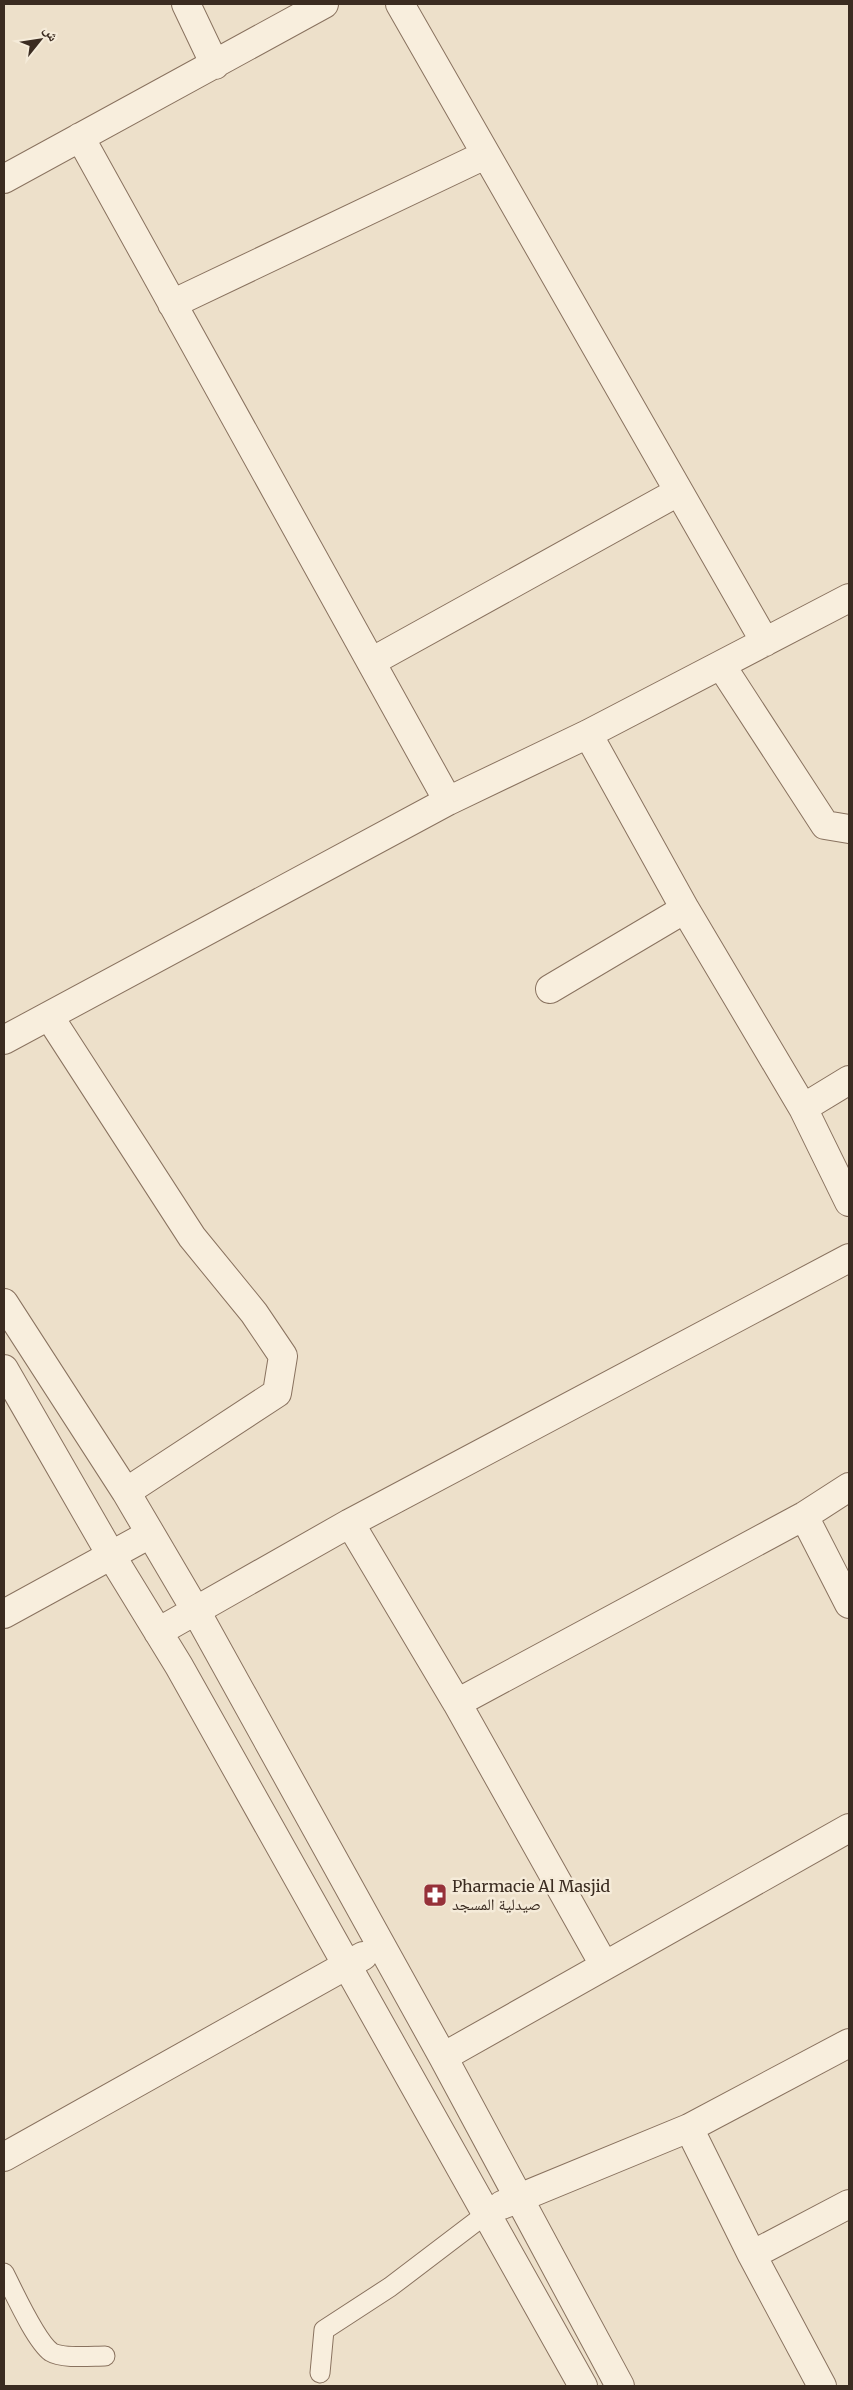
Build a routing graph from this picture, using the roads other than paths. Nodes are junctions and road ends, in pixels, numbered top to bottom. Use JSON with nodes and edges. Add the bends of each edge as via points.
{"nodes":[{"id":1,"x":186,"y":4,"type":"edge"},
{"id":2,"x":324,"y":4,"type":"edge"},
{"id":3,"x":400,"y":4,"type":"edge"},
{"id":4,"x":215,"y":64,"type":"junction"},
{"id":5,"x":80,"y":137,"type":"junction"},
{"id":6,"x":485,"y":155,"type":"junction"},
{"id":7,"x":4,"y":179,"type":"edge"},
{"id":8,"x":172,"y":304,"type":"junction"},
{"id":9,"x":678,"y":492,"type":"junction"},
{"id":10,"x":849,"y":598,"type":"edge"},
{"id":11,"x":765,"y":642,"type":"junction"},
{"id":12,"x":371,"y":662,"type":"junction"},
{"id":13,"x":721,"y":665,"type":"junction"},
{"id":14,"x":588,"y":734,"type":"junction"},
{"id":15,"x":448,"y":801,"type":"junction"},
{"id":16,"x":849,"y":828,"type":"edge"},
{"id":17,"x":685,"y":909,"type":"junction"},
{"id":18,"x":550,"y":989,"type":"dead end"},
{"id":19,"x":49,"y":1016,"type":"junction"},
{"id":20,"x":4,"y":1040,"type":"edge"},
{"id":21,"x":849,"y":1080,"type":"edge"},
{"id":22,"x":803,"y":1108,"type":"junction"},
{"id":23,"x":849,"y":1202,"type":"edge"},
{"id":24,"x":849,"y":1258,"type":"edge"},
{"id":25,"x":4,"y":1303,"type":"edge"},
{"id":26,"x":4,"y":1369,"type":"edge"},
{"id":27,"x":849,"y":1487,"type":"edge"},
{"id":28,"x":126,"y":1492,"type":"junction"},
{"id":29,"x":804,"y":1516,"type":"junction"},
{"id":30,"x":350,"y":1523,"type":"junction"},
{"id":31,"x":150,"y":1534,"type":"junction"},
{"id":32,"x":111,"y":1555,"type":"junction"},
{"id":33,"x":849,"y":1604,"type":"edge"},
{"id":34,"x":196,"y":1611,"type":"junction"},
{"id":35,"x":4,"y":1614,"type":"edge"},
{"id":36,"x":158,"y":1632,"type":"junction"},
{"id":37,"x":457,"y":1703,"type":"junction"},
{"id":38,"x":849,"y":1828,"type":"edge"},
{"id":39,"x":381,"y":1947,"type":"junction"},
{"id":40,"x":347,"y":1964,"type":"junction"},
{"id":41,"x":604,"y":1965,"type":"junction"},
{"id":42,"x":849,"y":2044,"type":"edge"},
{"id":43,"x":442,"y":2057,"type":"junction"},
{"id":44,"x":689,"y":2128,"type":"junction"},
{"id":45,"x":4,"y":2156,"type":"edge"},
{"id":46,"x":518,"y":2197,"type":"junction"},
{"id":47,"x":849,"y":2204,"type":"edge"},
{"id":48,"x":486,"y":2214,"type":"junction"},
{"id":49,"x":752,"y":2256,"type":"junction"},
{"id":50,"x":4,"y":2273,"type":"edge"},
{"id":51,"x":105,"y":2356,"type":"dead end"},
{"id":52,"x":320,"y":2373,"type":"dead end"},
{"id":53,"x":583,"y":2386,"type":"edge"},
{"id":54,"x":620,"y":2386,"type":"edge"},
{"id":55,"x":822,"y":2386,"type":"edge"}],
"edges":[{"from":1,"to":4,"type":"street"},
{"from":2,"to":4,"type":"street"},
{"from":3,"to":6,"type":"street"},
{"from":4,"to":5,"type":"street"},
{"from":5,"to":7,"type":"street"},
{"from":5,"to":8,"type":"street"},
{"from":6,"to":8,"type":"street"},
{"from":6,"to":9,"type":"street"},
{"from":8,"to":12,"type":"street"},
{"from":9,"to":11,"type":"street"},
{"from":9,"to":12,"type":"street"},
{"from":10,"to":11,"type":"street"},
{"from":11,"to":13,"type":"street"},
{"from":12,"to":15,"type":"street"},
{"from":13,"to":14,"type":"street"},
{"from":13,"to":16,"type":"street","via":[[825,825]]},
{"from":14,"to":15,"type":"street"},
{"from":14,"to":17,"type":"street"},
{"from":15,"to":19,"type":"street"},
{"from":17,"to":18,"type":"street"},
{"from":17,"to":22,"type":"street"},
{"from":19,"to":20,"type":"street"},
{"from":19,"to":28,"type":"street","via":[[192,1237],[254,1313],[283,1356],[277,1393]]},
{"from":21,"to":22,"type":"street"},
{"from":22,"to":23,"type":"street"},
{"from":24,"to":30,"type":"street"},
{"from":25,"to":28,"type":"street"},
{"from":26,"to":32,"type":"street"},
{"from":27,"to":29,"type":"street"},
{"from":28,"to":31,"type":"street"},
{"from":29,"to":33,"type":"street"},
{"from":29,"to":37,"type":"street"},
{"from":30,"to":34,"type":"street"},
{"from":30,"to":37,"type":"street"},
{"from":31,"to":32,"type":"street"},
{"from":31,"to":34,"type":"street"},
{"from":32,"to":35,"type":"street"},
{"from":32,"to":36,"type":"street"},
{"from":34,"to":36,"type":"street"},
{"from":34,"to":39,"type":"street"},
{"from":36,"to":40,"type":"street"},
{"from":37,"to":41,"type":"street"},
{"from":38,"to":41,"type":"street"},
{"from":39,"to":40,"type":"street"},
{"from":39,"to":43,"type":"street"},
{"from":40,"to":45,"type":"street"},
{"from":40,"to":48,"type":"street"},
{"from":41,"to":43,"type":"street"},
{"from":42,"to":44,"type":"street"},
{"from":43,"to":46,"type":"street"},
{"from":44,"to":46,"type":"street"},
{"from":44,"to":49,"type":"street"},
{"from":46,"to":48,"type":"street"},
{"from":46,"to":54,"type":"street"},
{"from":47,"to":49,"type":"street"},
{"from":48,"to":52,"type":"lane","via":[[390,2288],[324,2330]]},
{"from":48,"to":53,"type":"street"},
{"from":49,"to":55,"type":"street"},
{"from":50,"to":51,"type":"lane","via":[[38,2337],[52,2352]]}]}
